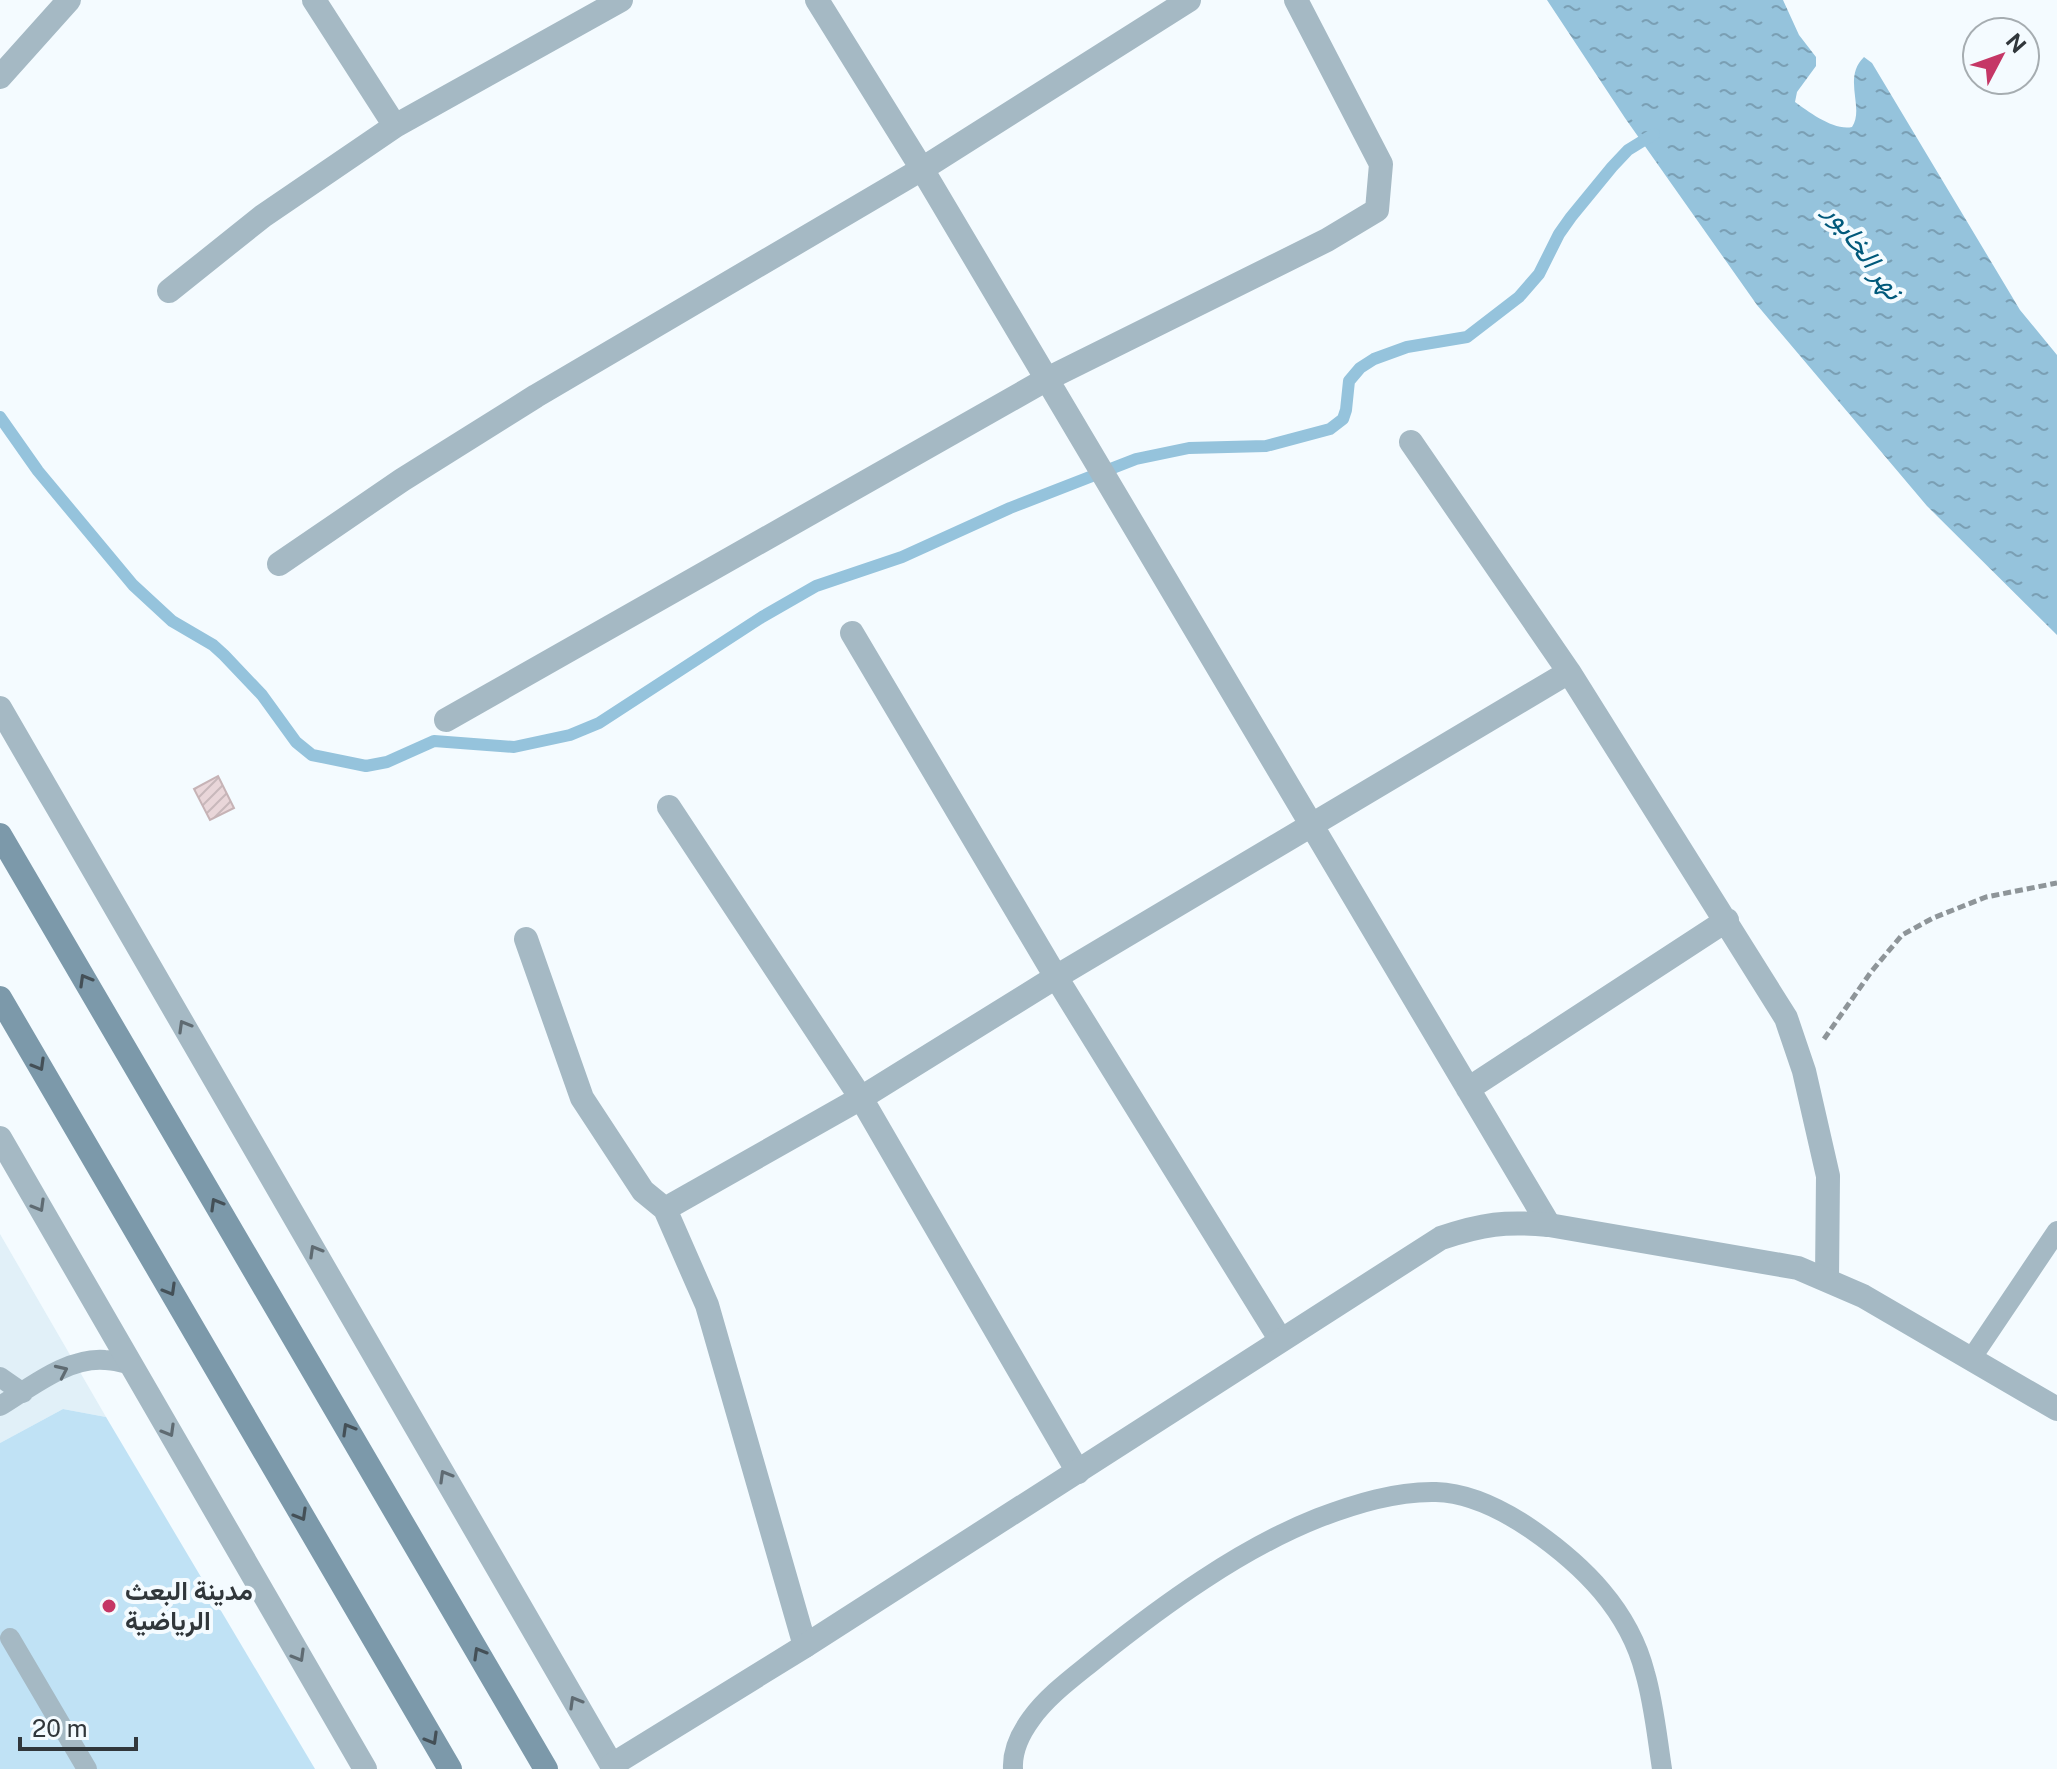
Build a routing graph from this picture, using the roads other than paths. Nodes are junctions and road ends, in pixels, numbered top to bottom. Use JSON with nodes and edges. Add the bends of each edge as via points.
{"nodes":[{"id":1,"x":69,"y":0,"type":"edge"},
{"id":2,"x":314,"y":0,"type":"edge"},
{"id":3,"x":621,"y":0,"type":"edge"},
{"id":4,"x":817,"y":0,"type":"edge"},
{"id":5,"x":1189,"y":0,"type":"edge"},
{"id":6,"x":1296,"y":0,"type":"edge"},
{"id":7,"x":0,"y":77,"type":"edge"},
{"id":8,"x":395,"y":126,"type":"junction"},
{"id":9,"x":922,"y":169,"type":"junction"},
{"id":10,"x":169,"y":291,"type":"dead end"},
{"id":11,"x":1047,"y":379,"type":"junction"},
{"id":12,"x":1411,"y":442,"type":"dead end"},
{"id":13,"x":279,"y":564,"type":"dead end"},
{"id":14,"x":852,"y":633,"type":"dead end"},
{"id":15,"x":1569,"y":672,"type":"junction"},
{"id":16,"x":0,"y":708,"type":"edge"},
{"id":17,"x":446,"y":720,"type":"dead end"},
{"id":18,"x":669,"y":807,"type":"dead end"},
{"id":19,"x":1312,"y":825,"type":"junction"},
{"id":20,"x":0,"y":835,"type":"edge"},
{"id":21,"x":1727,"y":920,"type":"junction"},
{"id":22,"x":526,"y":939,"type":"dead end"},
{"id":23,"x":1056,"y":977,"type":"junction"},
{"id":24,"x":0,"y":998,"type":"edge"},
{"id":25,"x":10,"y":1036,"type":"edge"},
{"id":26,"x":1468,"y":1089,"type":"junction"},
{"id":27,"x":861,"y":1098,"type":"junction"},
{"id":28,"x":0,"y":1138,"type":"edge"},
{"id":29,"x":665,"y":1209,"type":"junction"},
{"id":30,"x":1549,"y":1225,"type":"junction"},
{"id":31,"x":2057,"y":1231,"type":"edge"},
{"id":32,"x":1827,"y":1279,"type":"junction"},
{"id":33,"x":1280,"y":1339,"type":"junction"},
{"id":34,"x":1971,"y":1359,"type":"junction"},
{"id":35,"x":130,"y":1364,"type":"junction"},
{"id":36,"x":0,"y":1377,"type":"edge"},
{"id":37,"x":23,"y":1393,"type":"junction"},
{"id":38,"x":0,"y":1406,"type":"edge"},
{"id":39,"x":2057,"y":1409,"type":"edge"},
{"id":40,"x":1078,"y":1472,"type":"junction"},
{"id":41,"x":10,"y":1638,"type":"dead end"},
{"id":42,"x":805,"y":1646,"type":"junction"},
{"id":43,"x":613,"y":1767,"type":"edge"},
{"id":44,"x":87,"y":1769,"type":"edge"},
{"id":45,"x":365,"y":1769,"type":"edge"},
{"id":46,"x":450,"y":1769,"type":"edge"},
{"id":47,"x":546,"y":1769,"type":"edge"},
{"id":48,"x":1013,"y":1769,"type":"edge"},
{"id":49,"x":1662,"y":1769,"type":"edge"}],
"edges":[{"from":1,"to":7,"type":"street"},
{"from":2,"to":8,"type":"street"},
{"from":3,"to":8,"type":"street"},
{"from":4,"to":9,"type":"street"},
{"from":5,"to":9,"type":"street"},
{"from":6,"to":11,"type":"street","via":[[1381,164],[1377,210]]},
{"from":8,"to":10,"type":"street","via":[[263,216]]},
{"from":9,"to":11,"type":"street"},
{"from":9,"to":13,"type":"street","via":[[536,396]]},
{"from":11,"to":17,"type":"street"},
{"from":11,"to":19,"type":"street"},
{"from":12,"to":15,"type":"street"},
{"from":14,"to":23,"type":"street"},
{"from":15,"to":19,"type":"street"},
{"from":15,"to":21,"type":"street"},
{"from":43,"to":16,"type":"street","one_way":true},
{"from":18,"to":27,"type":"street"},
{"from":19,"to":23,"type":"street"},
{"from":19,"to":26,"type":"street"},
{"from":47,"to":20,"type":"main road","one_way":true},
{"from":21,"to":26,"type":"street"},
{"from":21,"to":32,"type":"street","via":[[1786,1018],[1799,1056],[1828,1176]]},
{"from":22,"to":29,"type":"street","via":[[582,1098],[643,1191]]},
{"from":23,"to":27,"type":"street"},
{"from":23,"to":33,"type":"street"},
{"from":24,"to":25,"type":"main road"},
{"from":25,"to":46,"type":"main road","one_way":true},
{"from":26,"to":30,"type":"street"},
{"from":27,"to":29,"type":"street"},
{"from":27,"to":40,"type":"street"},
{"from":28,"to":35,"type":"street","one_way":true},
{"from":29,"to":42,"type":"street","via":[[707,1305]]},
{"from":30,"to":32,"type":"street","via":[[1765,1261]]},
{"from":30,"to":33,"type":"street","via":[[1508,1221],[1441,1238]]},
{"from":31,"to":34,"type":"lane"},
{"from":32,"to":34,"type":"street"},
{"from":33,"to":40,"type":"street"},
{"from":34,"to":39,"type":"street"},
{"from":37,"to":35,"type":"lane","one_way":true,"via":[[80,1363],[103,1359]]},
{"from":35,"to":45,"type":"street","one_way":true},
{"from":36,"to":37,"type":"lane"},
{"from":37,"to":38,"type":"lane"},
{"from":40,"to":42,"type":"street"},
{"from":41,"to":44,"type":"lane"},
{"from":42,"to":43,"type":"street"},
{"from":48,"to":49,"type":"lane","via":[[1012,1756],[1032,1717],[1075,1676],[1226,1566],[1316,1519],[1399,1494],[1437,1492],[1493,1507],[1522,1523],[1565,1554],[1603,1592],[1644,1670]]}]}
